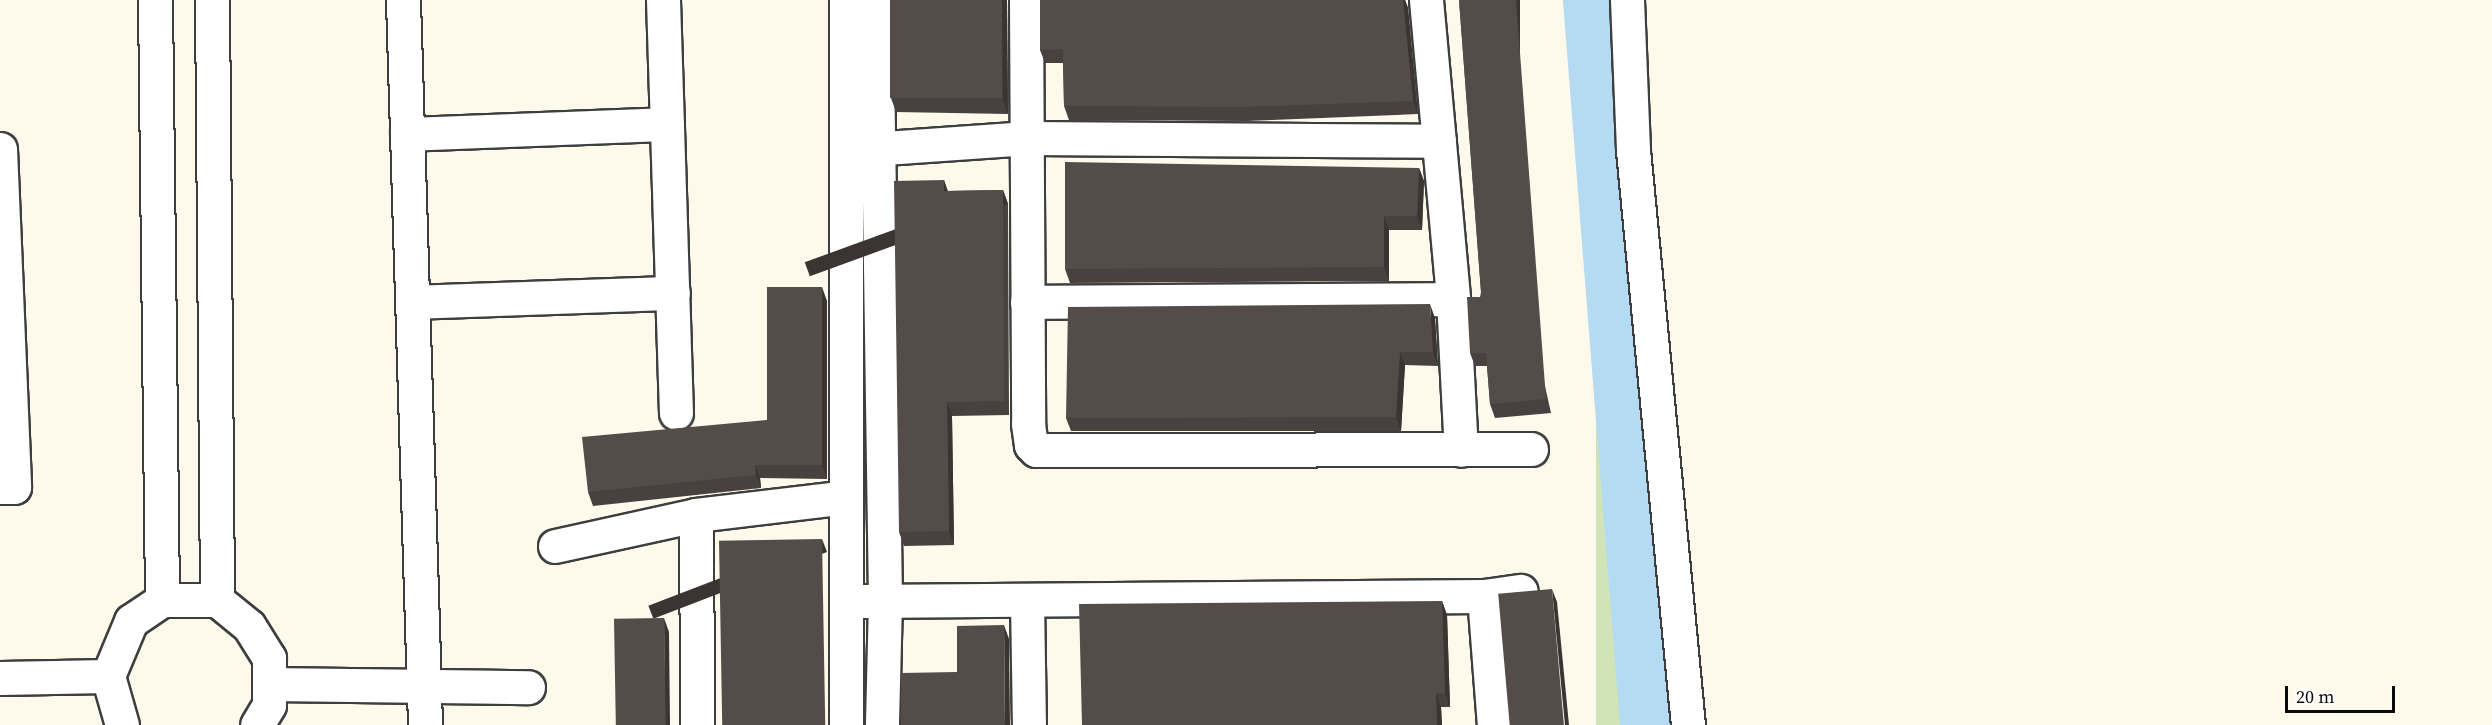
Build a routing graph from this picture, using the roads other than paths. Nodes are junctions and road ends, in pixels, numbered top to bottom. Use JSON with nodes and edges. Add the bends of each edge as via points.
{"nodes":[{"id":1,"x":155,"y":0,"type":"edge"},
{"id":2,"x":212,"y":0,"type":"edge"},
{"id":3,"x":403,"y":0,"type":"edge"},
{"id":4,"x":663,"y":0,"type":"edge"},
{"id":5,"x":846,"y":0,"type":"edge"},
{"id":6,"x":876,"y":0,"type":"edge"},
{"id":7,"x":1026,"y":0,"type":"edge"},
{"id":8,"x":1426,"y":0,"type":"edge"},
{"id":9,"x":1627,"y":0,"type":"edge"},
{"id":10,"x":667,"y":124,"type":"junction"},
{"id":11,"x":407,"y":134,"type":"junction"},
{"id":12,"x":1028,"y":138,"type":"junction"},
{"id":13,"x":1439,"y":141,"type":"junction"},
{"id":14,"x":0,"y":149,"type":"edge"},
{"id":15,"x":862,"y":150,"type":"junction"},
{"id":16,"x":673,"y":292,"type":"junction"},
{"id":17,"x":1454,"y":299,"type":"junction"},
{"id":18,"x":412,"y":302,"type":"junction"},
{"id":19,"x":1028,"y":302,"type":"junction"},
{"id":20,"x":676,"y":413,"type":"dead end"},
{"id":21,"x":1531,"y":448,"type":"dead end"},
{"id":22,"x":1461,"y":450,"type":"junction"},
{"id":23,"x":0,"y":487,"type":"edge"},
{"id":24,"x":846,"y":497,"type":"junction"},
{"id":25,"x":696,"y":515,"type":"junction"},
{"id":26,"x":555,"y":546,"type":"dead end"},
{"id":27,"x":1521,"y":591,"type":"dead end"},
{"id":28,"x":1484,"y":596,"type":"junction"},
{"id":29,"x":162,"y":600,"type":"junction"},
{"id":30,"x":217,"y":600,"type":"junction"},
{"id":31,"x":885,"y":600,"type":"junction"},
{"id":32,"x":1027,"y":600,"type":"junction"},
{"id":33,"x":846,"y":601,"type":"junction"},
{"id":34,"x":108,"y":676,"type":"junction"},
{"id":35,"x":0,"y":678,"type":"edge"},
{"id":36,"x":269,"y":684,"type":"junction"},
{"id":37,"x":425,"y":686,"type":"junction"},
{"id":38,"x":528,"y":687,"type":"dead end"},
{"id":39,"x":122,"y":725,"type":"edge"},
{"id":40,"x":257,"y":725,"type":"edge"},
{"id":41,"x":425,"y":725,"type":"edge"},
{"id":42,"x":697,"y":725,"type":"edge"},
{"id":43,"x":846,"y":725,"type":"edge"},
{"id":44,"x":882,"y":725,"type":"edge"},
{"id":45,"x":1029,"y":725,"type":"edge"},
{"id":46,"x":1494,"y":725,"type":"edge"},
{"id":47,"x":1688,"y":725,"type":"edge"}],
"edges":[{"from":1,"to":29,"type":"street"},
{"from":2,"to":30,"type":"street"},
{"from":3,"to":11,"type":"street"},
{"from":4,"to":10,"type":"street"},
{"from":5,"to":15,"type":"street"},
{"from":6,"to":15,"type":"street"},
{"from":7,"to":12,"type":"street"},
{"from":8,"to":13,"type":"street"},
{"from":9,"to":47,"type":"street","via":[[1633,150]]},
{"from":10,"to":11,"type":"street"},
{"from":10,"to":16,"type":"street"},
{"from":11,"to":18,"type":"street"},
{"from":12,"to":13,"type":"street"},
{"from":12,"to":15,"type":"street"},
{"from":12,"to":19,"type":"street"},
{"from":13,"to":17,"type":"street"},
{"from":14,"to":23,"type":"street","via":[[14,487]]},
{"from":15,"to":24,"type":"street"},
{"from":15,"to":31,"type":"street"},
{"from":16,"to":18,"type":"street"},
{"from":16,"to":20,"type":"street"},
{"from":17,"to":19,"type":"street"},
{"from":17,"to":22,"type":"street"},
{"from":18,"to":37,"type":"street"},
{"from":19,"to":22,"type":"street","via":[[1029,436],[1036,450]]},
{"from":21,"to":22,"type":"street"},
{"from":24,"to":25,"type":"street"},
{"from":24,"to":33,"type":"street"},
{"from":25,"to":26,"type":"street"},
{"from":25,"to":42,"type":"street"},
{"from":27,"to":28,"type":"street"},
{"from":28,"to":32,"type":"street"},
{"from":28,"to":46,"type":"street"},
{"from":29,"to":30,"type":"street"},
{"from":29,"to":34,"type":"street","via":[[131,621]]},
{"from":30,"to":36,"type":"street","via":[[249,626],[269,658]]},
{"from":31,"to":32,"type":"street"},
{"from":31,"to":33,"type":"street"},
{"from":31,"to":44,"type":"street"},
{"from":32,"to":45,"type":"street"},
{"from":33,"to":43,"type":"street"},
{"from":34,"to":35,"type":"street"},
{"from":34,"to":39,"type":"street"},
{"from":36,"to":37,"type":"street"},
{"from":36,"to":40,"type":"street","via":[[269,705]]},
{"from":37,"to":38,"type":"street"},
{"from":37,"to":41,"type":"street"}]}
